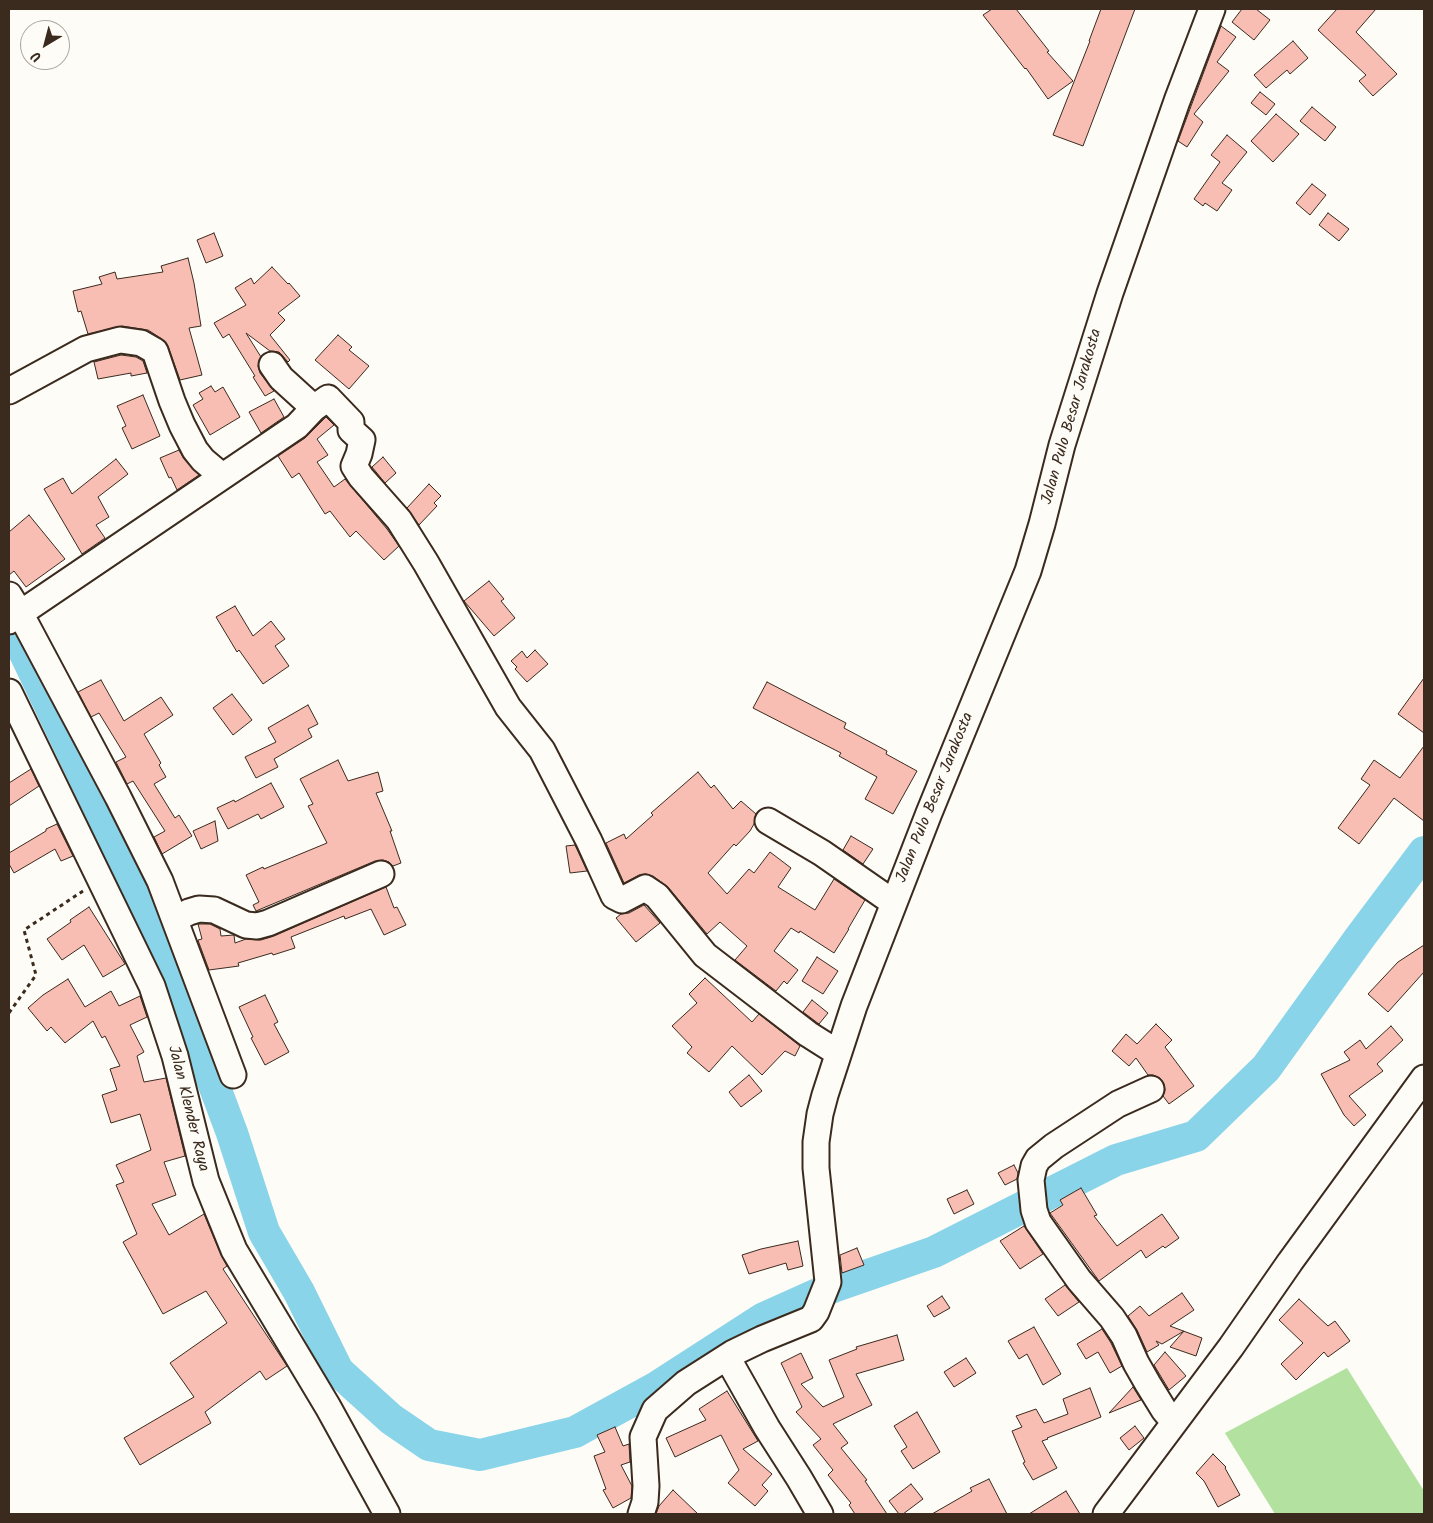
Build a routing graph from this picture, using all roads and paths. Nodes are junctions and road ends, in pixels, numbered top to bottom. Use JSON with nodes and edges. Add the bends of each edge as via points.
{"nodes":[{"id":1,"x":1212,"y":9,"type":"edge"},
{"id":2,"x":272,"y":365,"type":"dead end"},
{"id":3,"x":9,"y":391,"type":"edge"},
{"id":4,"x":314,"y":408,"type":"junction"},
{"id":5,"x":222,"y":476,"type":"junction"},
{"id":6,"x":12,"y":612,"type":"edge"},
{"id":7,"x":9,"y":692,"type":"edge"},
{"id":8,"x":768,"y":821,"type":"dead end"},
{"id":9,"x":381,"y":874,"type":"dead end"},
{"id":10,"x":100,"y":880,"type":"junction"},
{"id":11,"x":894,"y":903,"type":"junction"},
{"id":12,"x":175,"y":919,"type":"junction"},
{"id":13,"x":9,"y":1013,"type":"edge"},
{"id":14,"x":838,"y":1053,"type":"junction"},
{"id":15,"x":232,"y":1075,"type":"dead end"},
{"id":16,"x":1424,"y":1078,"type":"edge"},
{"id":17,"x":1151,"y":1089,"type":"dead end"},
{"id":18,"x":727,"y":1357,"type":"junction"},
{"id":19,"x":1174,"y":1422,"type":"junction"},
{"id":20,"x":387,"y":1514,"type":"edge"},
{"id":21,"x":641,"y":1514,"type":"edge"},
{"id":22,"x":820,"y":1514,"type":"edge"},
{"id":23,"x":1106,"y":1514,"type":"edge"}],
"edges":[{"from":1,"to":11,"type":"street","name":"Jalan Pulo Besar Jarakosta","via":[[1177,100],[1086,368],[1028,571]]},
{"from":2,"to":4,"type":"street","via":[[280,378]]},
{"from":3,"to":5,"type":"street","via":[[86,349],[120,340],[141,343],[155,351],[172,401],[195,450]]},
{"from":4,"to":5,"type":"street","via":[[297,426]]},
{"from":4,"to":14,"type":"street","via":[[328,398],[351,422],[351,430],[362,440],[354,466],[399,520],[508,707],[542,750],[614,896],[622,900],[645,888],[657,896],[705,955]]},
{"from":5,"to":6,"type":"street"},
{"from":6,"to":12,"type":"street","via":[[145,848]]},
{"from":7,"to":10,"type":"street","name":"Jalan Klender Raya"},
{"from":8,"to":11,"type":"street","via":[[822,853]]},
{"from":9,"to":12,"type":"street","via":[[257,926],[246,925],[214,910],[199,909]]},
{"from":10,"to":13,"type":"path","via":[[24,930],[36,975]]},
{"from":10,"to":20,"type":"street","name":"Jalan Klender Raya","via":[[152,986],[175,1056],[206,1181],[219,1217],[244,1268],[328,1407]]},
{"from":11,"to":14,"type":"street","name":"Jalan Pulo Besar Jarakosta"},
{"from":12,"to":15,"type":"street"},
{"from":14,"to":18,"type":"street","name":"Jalan Pulo Besar Jarakosta","via":[[820,1114],[816,1142],[828,1282],[816,1312],[807,1321]]},
{"from":16,"to":19,"type":"street"},
{"from":17,"to":19,"type":"street","via":[[1118,1104],[1054,1146],[1038,1159],[1031,1180],[1038,1222],[1079,1280],[1112,1318],[1148,1384]]},
{"from":18,"to":21,"type":"street","name":"Jalan Pulo Besar Jarakosta","via":[[686,1383],[655,1410],[643,1437],[646,1502]]},
{"from":18,"to":22,"type":"street"},
{"from":19,"to":23,"type":"street"}]}
